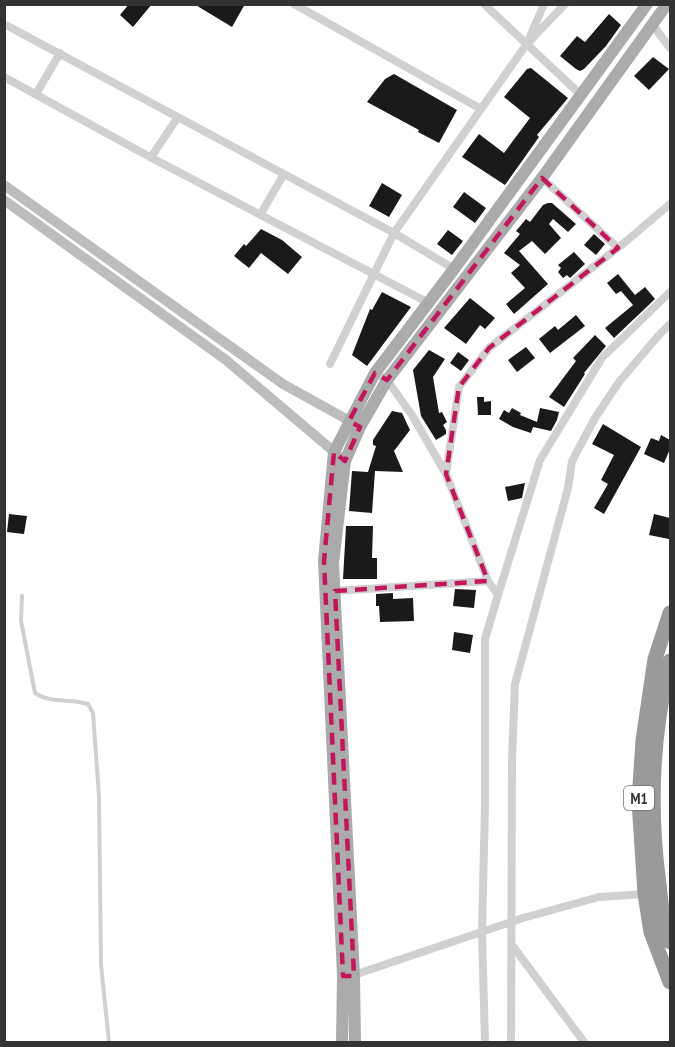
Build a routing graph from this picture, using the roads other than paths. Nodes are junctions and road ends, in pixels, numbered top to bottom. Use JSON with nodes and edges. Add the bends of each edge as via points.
{"nodes":[{"id":1,"x":294,"y":4,"type":"edge"},
{"id":2,"x":484,"y":4,"type":"edge"},
{"id":3,"x":544,"y":4,"type":"edge"},
{"id":4,"x":565,"y":4,"type":"edge"},
{"id":5,"x":647,"y":4,"type":"edge"},
{"id":6,"x":667,"y":4,"type":"edge"},
{"id":7,"x":4,"y":24,"type":"edge"},
{"id":8,"x":652,"y":24,"type":"junction"},
{"id":9,"x":526,"y":45,"type":"junction"},
{"id":10,"x":670,"y":48,"type":"edge"},
{"id":11,"x":60,"y":53,"type":"junction"},
{"id":12,"x":4,"y":77,"type":"edge"},
{"id":13,"x":36,"y":94,"type":"junction"},
{"id":14,"x":581,"y":95,"type":"junction"},
{"id":15,"x":481,"y":109,"type":"junction"},
{"id":16,"x":178,"y":117,"type":"junction"},
{"id":17,"x":151,"y":158,"type":"junction"},
{"id":18,"x":284,"y":174,"type":"junction"},
{"id":19,"x":542,"y":178,"type":"junction"},
{"id":20,"x":4,"y":185,"type":"edge"},
{"id":21,"x":4,"y":200,"type":"edge"},
{"id":22,"x":670,"y":204,"type":"edge"},
{"id":23,"x":260,"y":215,"type":"junction"},
{"id":24,"x":394,"y":233,"type":"junction"},
{"id":25,"x":618,"y":248,"type":"junction"},
{"id":26,"x":454,"y":269,"type":"junction"},
{"id":27,"x":374,"y":275,"type":"junction"},
{"id":28,"x":670,"y":292,"type":"edge"},
{"id":29,"x":427,"y":302,"type":"junction"},
{"id":30,"x":670,"y":324,"type":"edge"},
{"id":31,"x":330,"y":364,"type":"dead end"},
{"id":32,"x":375,"y":373,"type":"junction"},
{"id":33,"x":387,"y":380,"type":"junction"},
{"id":34,"x":354,"y":424,"type":"junction"},
{"id":35,"x":334,"y":452,"type":"junction"},
{"id":36,"x":345,"y":461,"type":"junction"},
{"id":37,"x":446,"y":474,"type":"junction"},
{"id":38,"x":488,"y":581,"type":"junction"},
{"id":39,"x":335,"y":591,"type":"junction"},
{"id":40,"x":498,"y":595,"type":"junction"},
{"id":41,"x":22,"y":596,"type":"dead end"},
{"id":42,"x":670,"y":613,"type":"edge"},
{"id":43,"x":670,"y":661,"type":"edge"},
{"id":44,"x":645,"y":894,"type":"junction"},
{"id":45,"x":513,"y":922,"type":"junction"},
{"id":46,"x":483,"y":932,"type":"junction"},
{"id":47,"x":670,"y":942,"type":"edge"},
{"id":48,"x":512,"y":945,"type":"junction"},
{"id":49,"x":349,"y":976,"type":"junction"},
{"id":50,"x":670,"y":982,"type":"edge"},
{"id":51,"x":109,"y":1042,"type":"edge"},
{"id":52,"x":342,"y":1042,"type":"edge"},
{"id":53,"x":355,"y":1042,"type":"edge"},
{"id":54,"x":485,"y":1042,"type":"edge"},
{"id":55,"x":511,"y":1042,"type":"edge"},
{"id":56,"x":584,"y":1042,"type":"edge"}],
"edges":[{"from":1,"to":15,"type":"street"},
{"from":2,"to":9,"type":"street"},
{"from":3,"to":9,"type":"street"},
{"from":4,"to":9,"type":"street"},
{"from":5,"to":14,"type":"main road"},
{"from":6,"to":8,"type":"main road"},
{"from":7,"to":11,"type":"street"},
{"from":8,"to":10,"type":"street"},
{"from":8,"to":19,"type":"main road"},
{"from":9,"to":14,"type":"street"},
{"from":9,"to":15,"type":"street"},
{"from":11,"to":13,"type":"street"},
{"from":11,"to":16,"type":"street"},
{"from":12,"to":13,"type":"street"},
{"from":13,"to":17,"type":"street"},
{"from":14,"to":26,"type":"main road"},
{"from":15,"to":24,"type":"street"},
{"from":16,"to":17,"type":"street"},
{"from":16,"to":18,"type":"street"},
{"from":17,"to":23,"type":"street"},
{"from":18,"to":23,"type":"street"},
{"from":18,"to":24,"type":"street"},
{"from":19,"to":25,"type":"street"},
{"from":19,"to":33,"type":"main road"},
{"from":20,"to":34,"type":"street","via":[[283,384]]},
{"from":21,"to":35,"type":"street","via":[[226,360]]},
{"from":22,"to":25,"type":"street"},
{"from":23,"to":27,"type":"street"},
{"from":24,"to":26,"type":"street"},
{"from":24,"to":27,"type":"street"},
{"from":25,"to":37,"type":"street","via":[[489,348],[459,387]]},
{"from":26,"to":29,"type":"main road"},
{"from":27,"to":29,"type":"street"},
{"from":27,"to":31,"type":"street"},
{"from":28,"to":40,"type":"street","via":[[602,358],[540,460]]},
{"from":29,"to":32,"type":"main road"},
{"from":30,"to":45,"type":"street","via":[[619,382],[572,461],[515,684]]},
{"from":32,"to":33,"type":"street"},
{"from":32,"to":34,"type":"main road"},
{"from":33,"to":34,"type":"main road"},
{"from":33,"to":37,"type":"street"},
{"from":34,"to":35,"type":"main road"},
{"from":34,"to":36,"type":"main road"},
{"from":35,"to":36,"type":"street"},
{"from":35,"to":49,"type":"main road","via":[[324,561]]},
{"from":36,"to":39,"type":"main road","via":[[333,563]]},
{"from":37,"to":38,"type":"street"},
{"from":38,"to":39,"type":"street"},
{"from":38,"to":40,"type":"street"},
{"from":39,"to":49,"type":"main road"},
{"from":40,"to":46,"type":"street","via":[[485,639]]},
{"from":41,"to":51,"type":"lane","via":[[21,621],[35,693],[45,700],[88,704],[93,713],[99,796],[101,965]]},
{"from":42,"to":44,"type":"highway","number":"M1","via":[[655,659],[643,740],[639,801]]},
{"from":43,"to":47,"type":"highway","number":"M1","via":[[655,748],[655,839],[664,925]]},
{"from":44,"to":45,"type":"street","via":[[599,897]]},
{"from":44,"to":50,"type":"highway","number":"M1","via":[[651,932]]},
{"from":45,"to":46,"type":"street"},
{"from":45,"to":48,"type":"street"},
{"from":46,"to":49,"type":"street"},
{"from":46,"to":54,"type":"street"},
{"from":48,"to":55,"type":"street"},
{"from":48,"to":56,"type":"street"},
{"from":49,"to":52,"type":"main road"},
{"from":49,"to":53,"type":"main road"}]}
